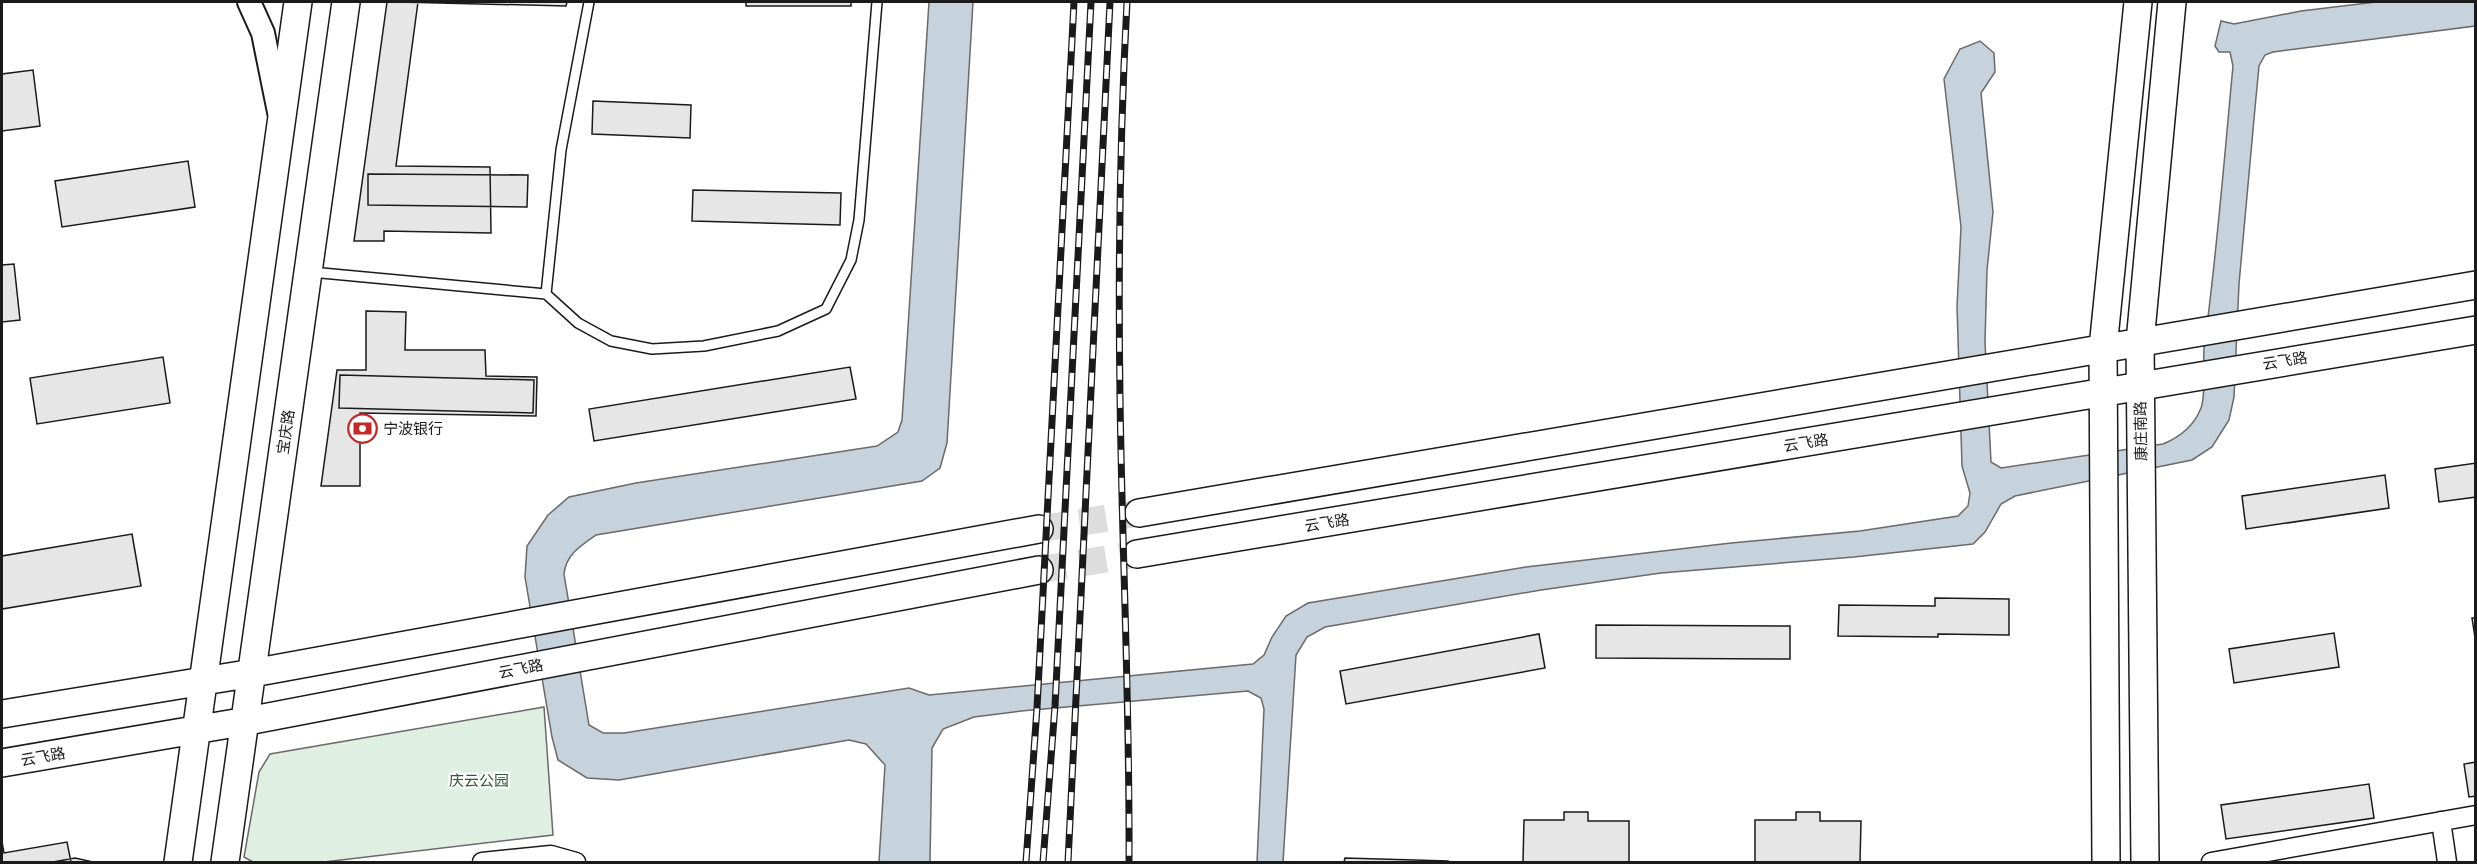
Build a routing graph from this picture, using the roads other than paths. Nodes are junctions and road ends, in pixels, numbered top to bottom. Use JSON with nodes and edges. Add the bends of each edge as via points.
{"nodes":[{"id":1,"x":249,"y":2,"type":"edge"},
{"id":2,"x":298,"y":2,"type":"edge"},
{"id":3,"x":346,"y":2,"type":"edge"},
{"id":4,"x":589,"y":2,"type":"edge"},
{"id":5,"x":877,"y":2,"type":"edge"},
{"id":6,"x":2138,"y":2,"type":"edge"},
{"id":7,"x":2172,"y":2,"type":"edge"},
{"id":8,"x":281,"y":122,"type":"junction"},
{"id":9,"x":309,"y":272,"type":"junction"},
{"id":10,"x":2475,"y":285,"type":"edge"},
{"id":11,"x":546,"y":294,"type":"junction"},
{"id":12,"x":2475,"y":330,"type":"edge"},
{"id":13,"x":2140,"y":342,"type":"junction"},
{"id":14,"x":2103,"y":348,"type":"junction"},
{"id":15,"x":2141,"y":385,"type":"junction"},
{"id":16,"x":2103,"y":393,"type":"junction"},
{"id":17,"x":1139,"y":513,"type":"tunnel mouth"},
{"id":18,"x":1039,"y":529,"type":"tunnel mouth"},
{"id":19,"x":1137,"y":554,"type":"tunnel mouth"},
{"id":20,"x":1039,"y":570,"type":"tunnel mouth"},
{"id":21,"x":253,"y":673,"type":"junction"},
{"id":22,"x":203,"y":682,"type":"junction"},
{"id":23,"x":2,"y":714,"type":"edge"},
{"id":24,"x":247,"y":721,"type":"junction"},
{"id":25,"x":195,"y":731,"type":"junction"},
{"id":26,"x":2,"y":763,"type":"edge"},
{"id":27,"x":2475,"y":815,"type":"edge"},
{"id":28,"x":2441,"y":821,"type":"junction"},
{"id":29,"x":178,"y":862,"type":"edge"},
{"id":30,"x":225,"y":862,"type":"edge"},
{"id":31,"x":482,"y":862,"type":"edge"},
{"id":32,"x":576,"y":862,"type":"edge"},
{"id":33,"x":2106,"y":862,"type":"edge"},
{"id":34,"x":2145,"y":862,"type":"edge"},
{"id":35,"x":2211,"y":862,"type":"edge"},
{"id":36,"x":2447,"y":862,"type":"edge"}],
"edges":[{"from":1,"to":8,"type":"street","via":[[263,33]]},
{"from":2,"to":8,"type":"main road"},
{"from":3,"to":9,"type":"main road","name":"宝庆路"},
{"from":4,"to":11,"type":"lane","via":[[561,150]]},
{"from":5,"to":11,"type":"lane","via":[[859,220],[851,260],[826,309],[778,331],[704,346],[652,349],[611,341],[578,323]]},
{"from":6,"to":14,"type":"main road"},
{"from":7,"to":13,"type":"main road","name":"康庄南路"},
{"from":8,"to":22,"type":"main road"},
{"from":9,"to":11,"type":"lane"},
{"from":9,"to":21,"type":"main road","name":"宝庆路"},
{"from":10,"to":13,"type":"main road"},
{"from":12,"to":15,"type":"main road","name":"云飞路"},
{"from":13,"to":14,"type":"main road"},
{"from":13,"to":15,"type":"main road","name":"康庄南路"},
{"from":14,"to":16,"type":"main road"},
{"from":14,"to":17,"type":"main road"},
{"from":15,"to":16,"type":"main road","name":"云飞路"},
{"from":15,"to":34,"type":"main road","name":"康庄南路"},
{"from":16,"to":19,"type":"main road","name":"云飞路"},
{"from":16,"to":33,"type":"main road"},
{"from":18,"to":21,"type":"main road"},
{"from":20,"to":24,"type":"main road","name":"云飞路"},
{"from":21,"to":22,"type":"main road"},
{"from":21,"to":24,"type":"main road","name":"宝庆路"},
{"from":22,"to":23,"type":"main road"},
{"from":22,"to":25,"type":"main road"},
{"from":24,"to":25,"type":"main road","name":"云飞路"},
{"from":24,"to":30,"type":"main road","name":"宝庆路"},
{"from":25,"to":26,"type":"main road","name":"云飞路"},
{"from":25,"to":29,"type":"main road"},
{"from":27,"to":28,"type":"street"},
{"from":28,"to":35,"type":"street"},
{"from":28,"to":36,"type":"street"},
{"from":31,"to":32,"type":"street","via":[[551,855]]}]}
